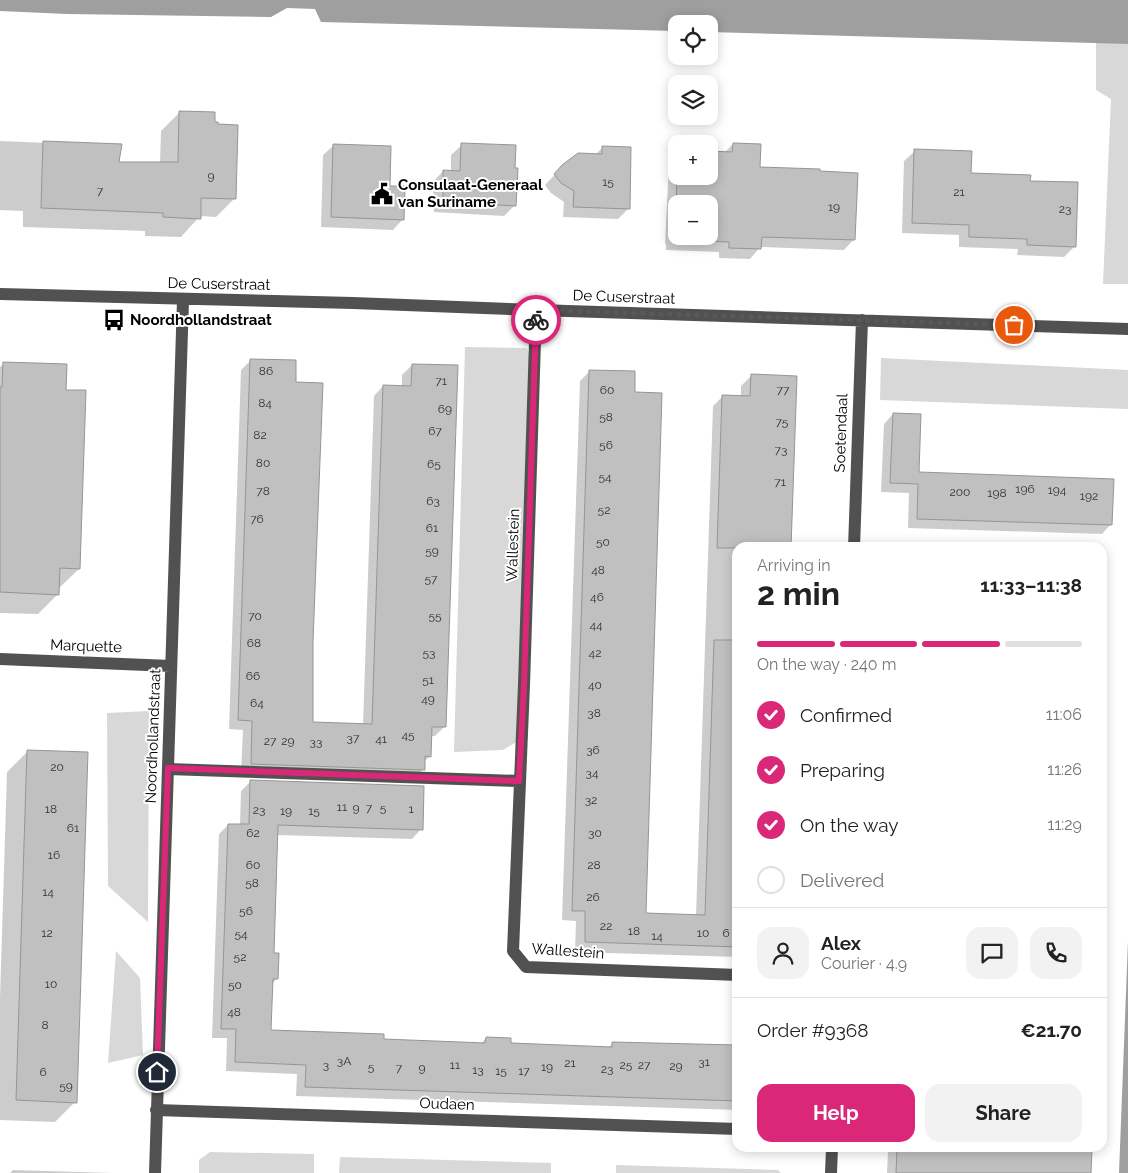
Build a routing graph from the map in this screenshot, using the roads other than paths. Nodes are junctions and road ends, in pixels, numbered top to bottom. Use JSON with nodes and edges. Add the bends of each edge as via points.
{"nodes":[{"id":1,"x":0,"y":294,"type":"edge"},
{"id":2,"x":183,"y":300,"type":"junction"},
{"id":3,"x":536,"y":310,"type":"junction"},
{"id":4,"x":862,"y":320,"type":"junction"},
{"id":5,"x":1128,"y":329,"type":"edge"},
{"id":6,"x":854,"y":542,"type":"edge"},
{"id":7,"x":0,"y":659,"type":"edge"},
{"id":8,"x":171,"y":666,"type":"junction"},
{"id":9,"x":168,"y":768,"type":"junction"},
{"id":10,"x":519,"y":781,"type":"junction"},
{"id":11,"x":732,"y":975,"type":"edge"},
{"id":12,"x":156,"y":1110,"type":"junction"},
{"id":13,"x":732,"y":1129,"type":"edge"},
{"id":14,"x":832,"y":1152,"type":"edge"},
{"id":15,"x":154,"y":1173,"type":"edge"},
{"id":16,"x":831,"y":1173,"type":"edge"}],
"edges":[{"from":1,"to":2,"type":"street","name":"De Cuserstraat"},
{"from":2,"to":3,"type":"street","name":"De Cuserstraat","via":[[353,302]]},
{"from":2,"to":8,"type":"street","name":"Noordhollandstraat"},
{"from":3,"to":4,"type":"street","name":"De Cuserstraat"},
{"from":3,"to":10,"type":"street","name":"Wallestein"},
{"from":4,"to":5,"type":"street","name":"De Cuserstraat"},
{"from":4,"to":6,"type":"street","name":"Soetendaal"},
{"from":7,"to":8,"type":"street","name":"Marquette"},
{"from":8,"to":9,"type":"street","name":"Noordhollandstraat"},
{"from":9,"to":10,"type":"street"},
{"from":9,"to":12,"type":"street","name":"Noordhollandstraat"},
{"from":10,"to":11,"type":"street","name":"Wallestein","via":[[513,951],[526,967]]},
{"from":12,"to":13,"type":"street","name":"Oudaen"},
{"from":12,"to":15,"type":"street","name":"Noordhollandstraat"},
{"from":14,"to":16,"type":"street"}]}
